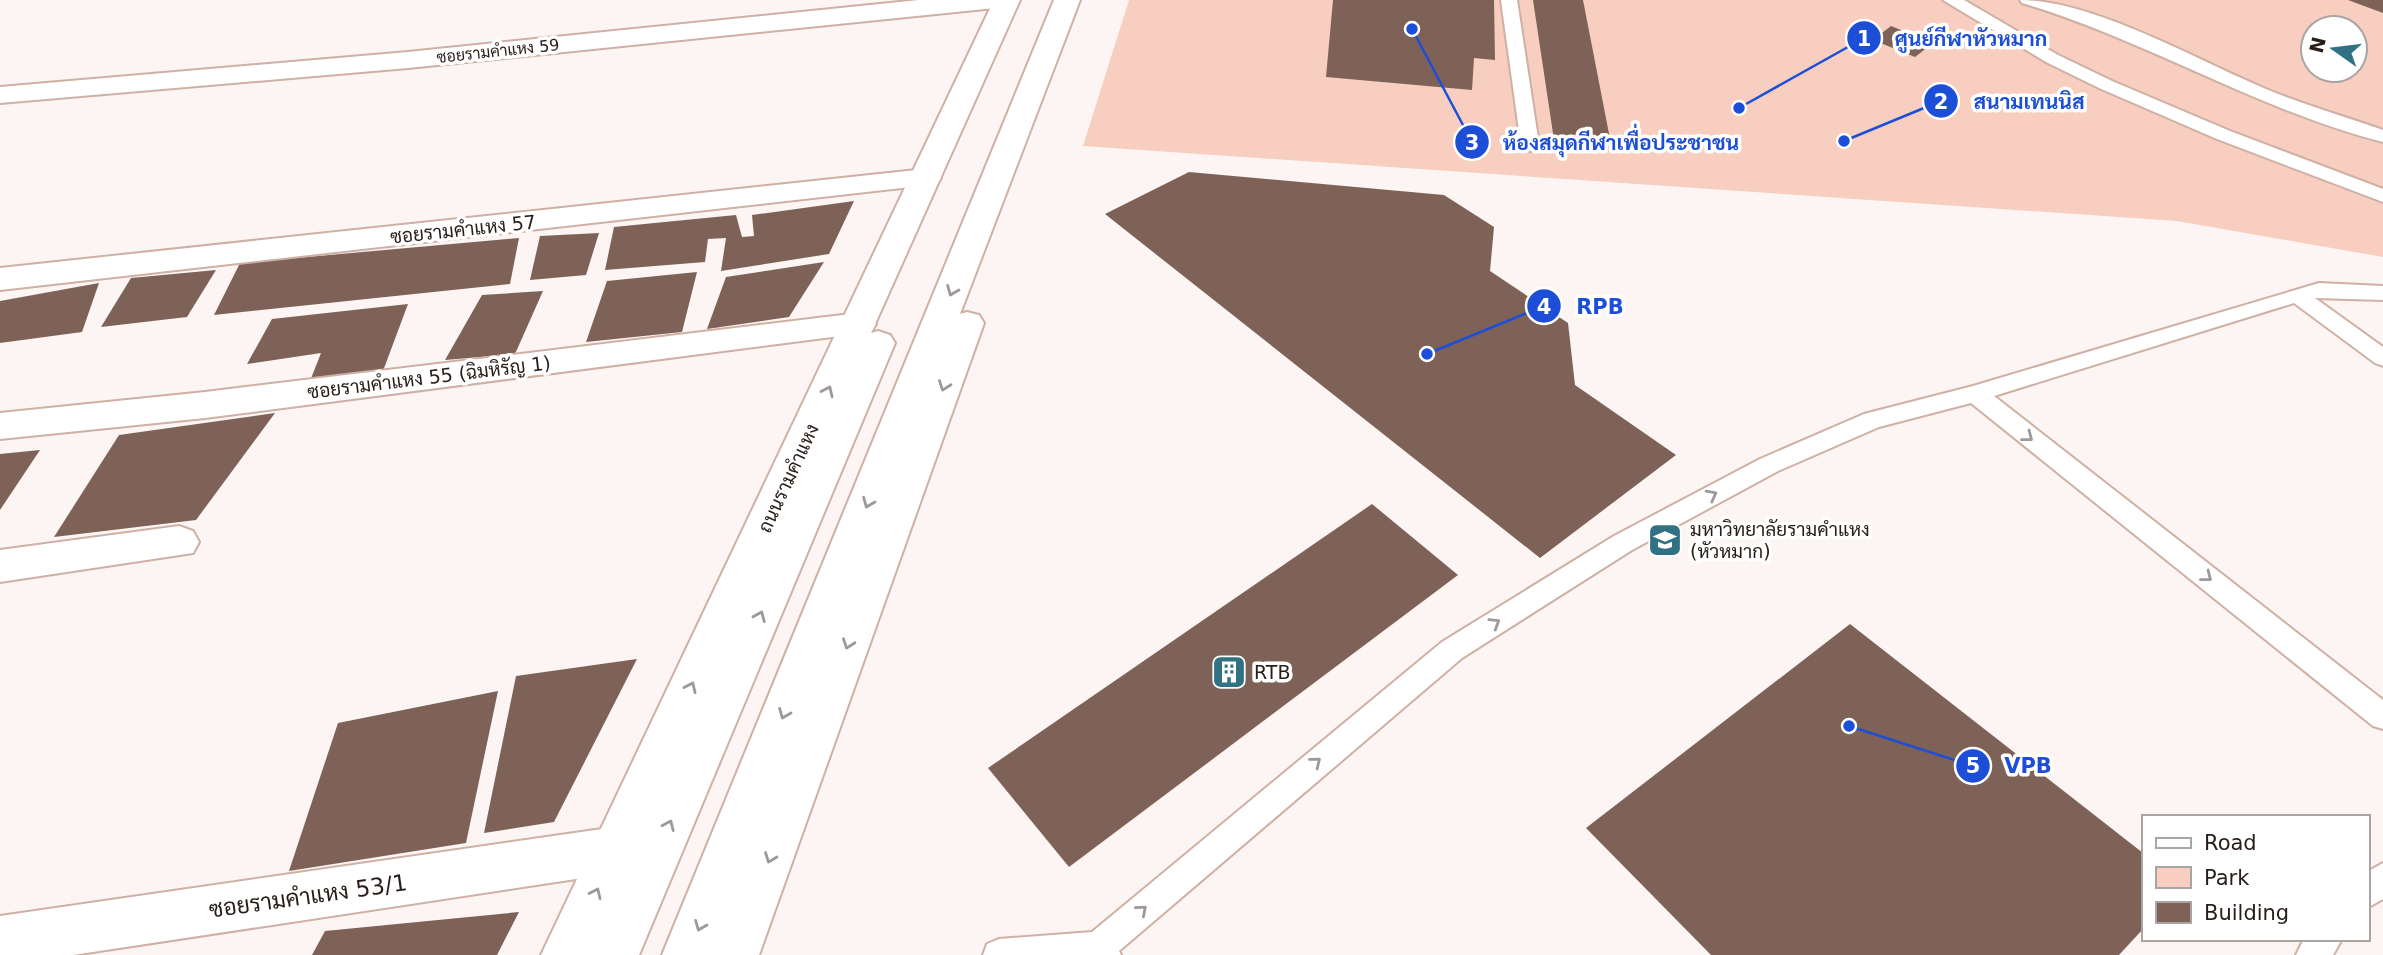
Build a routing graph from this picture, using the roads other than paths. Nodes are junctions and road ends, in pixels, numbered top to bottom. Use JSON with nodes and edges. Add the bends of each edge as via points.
{"nodes":[{"id":1,"x":995,"y":0,"type":"edge"},
{"id":2,"x":1007,"y":0,"type":"edge"},
{"id":3,"x":1028,"y":0,"type":"edge"},
{"id":4,"x":1067,"y":0,"type":"edge"},
{"id":5,"x":1087,"y":0,"type":"edge"},
{"id":6,"x":1509,"y":0,"type":"edge"},
{"id":7,"x":1951,"y":0,"type":"edge"},
{"id":8,"x":2028,"y":0,"type":"edge"},
{"id":9,"x":0,"y":95,"type":"edge"},
{"id":10,"x":2383,"y":136,"type":"edge"},
{"id":11,"x":1530,"y":145,"type":"dead end"},
{"id":12,"x":926,"y":178,"type":"junction"},
{"id":13,"x":2383,"y":196,"type":"edge"},
{"id":14,"x":0,"y":279,"type":"edge"},
{"id":15,"x":2383,"y":293,"type":"edge"},
{"id":16,"x":2297,"y":295,"type":"junction"},
{"id":17,"x":859,"y":324,"type":"junction"},
{"id":18,"x":2383,"y":358,"type":"edge"},
{"id":19,"x":1975,"y":394,"type":"junction"},
{"id":20,"x":0,"y":426,"type":"edge"},
{"id":21,"x":179,"y":542,"type":"dead end"},
{"id":22,"x":0,"y":566,"type":"edge"},
{"id":23,"x":2383,"y":717,"type":"edge"},
{"id":24,"x":616,"y":850,"type":"junction"},
{"id":25,"x":2383,"y":878,"type":"edge"},
{"id":26,"x":2369,"y":891,"type":"edge"},
{"id":27,"x":0,"y":941,"type":"edge"},
{"id":28,"x":2324,"y":941,"type":"edge"},
{"id":29,"x":1101,"y":951,"type":"edge"},
{"id":30,"x":567,"y":955,"type":"edge"},
{"id":31,"x":613,"y":955,"type":"edge"},
{"id":32,"x":688,"y":955,"type":"edge"},
{"id":33,"x":733,"y":955,"type":"edge"},
{"id":34,"x":999,"y":955,"type":"edge"},
{"id":35,"x":2312,"y":955,"type":"edge"}],
"edges":[{"from":1,"to":9,"type":"main road","name":"ซอยรามคำแหง 59","via":[[408,60]]},
{"from":2,"to":12,"type":"main road","name":"ถนนรามคำแหง"},
{"from":31,"to":3,"type":"main road","name":"ถนนรามคำแหง","one_way":true},
{"from":4,"to":32,"type":"main road","one_way":true},
{"from":5,"to":33,"type":"main road","one_way":true},
{"from":6,"to":11,"type":"lane"},
{"from":7,"to":13,"type":"lane","via":[[1984,14],[2063,65],[2217,135]]},
{"from":8,"to":10,"type":"lane","via":[[2086,17],[2263,94]]},
{"from":12,"to":14,"type":"main road","name":"ซอยรามคำแหง 57"},
{"from":12,"to":17,"type":"main road","name":"ถนนรามคำแหง"},
{"from":15,"to":16,"type":"lane","via":[[2319,290]]},
{"from":16,"to":18,"type":"lane"},
{"from":16,"to":19,"type":"lane"},
{"from":17,"to":20,"type":"main road","name":"ซอยรามคำแหง 55 (ฉิมหิรัญ 1)"},
{"from":24,"to":17,"type":"main road","name":"ถนนรามคำแหง","one_way":true},
{"from":19,"to":23,"type":"lane","one_way":true},
{"from":29,"to":19,"type":"lane","one_way":true,"via":[[1295,779],[1452,650],[1623,543],[1769,465],[1872,420]]},
{"from":21,"to":22,"type":"main road"},
{"from":24,"to":27,"type":"main road","name":"ซอยรามคำแหง 53/1"},
{"from":30,"to":24,"type":"main road","name":"ถนนรามคำแหง","one_way":true},
{"from":25,"to":26,"type":"lane"},
{"from":28,"to":35,"type":"lane"},
{"from":29,"to":34,"type":"lane"}]}
